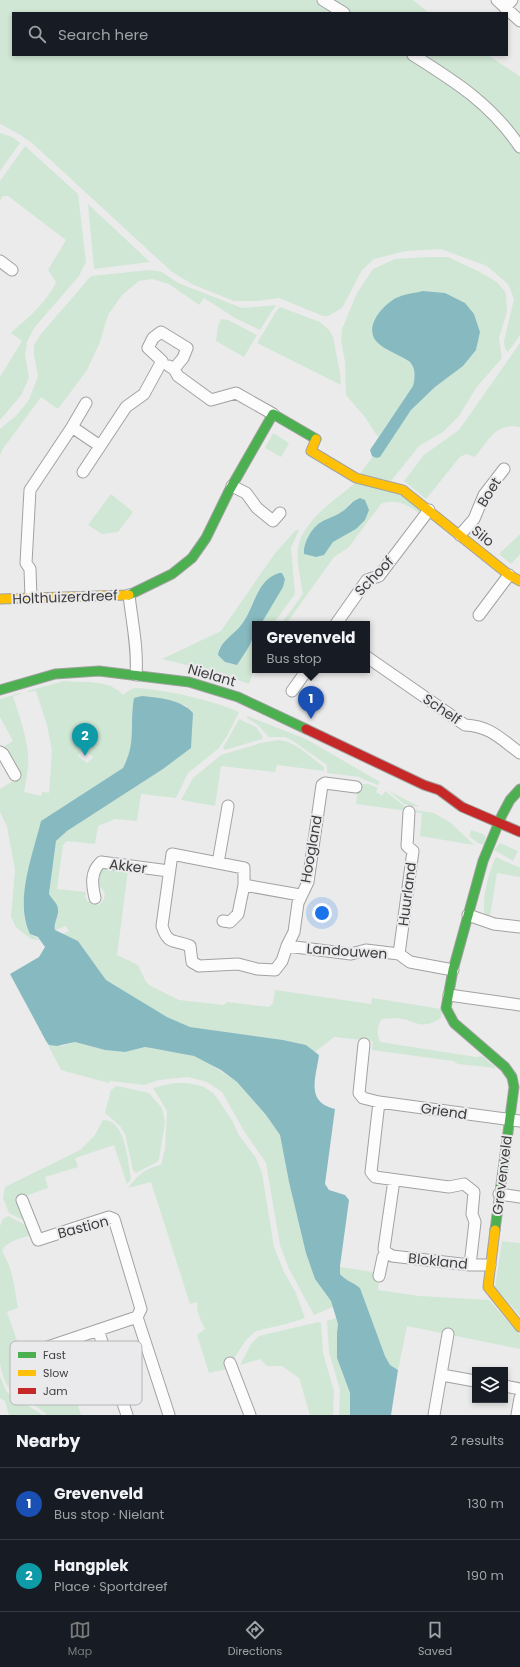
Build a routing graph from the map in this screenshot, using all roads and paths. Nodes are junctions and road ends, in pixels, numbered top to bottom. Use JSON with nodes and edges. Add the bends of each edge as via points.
{"nodes":[{"id":1,"x":323,"y":0,"type":"edge"},
{"id":2,"x":505,"y":3,"type":"edge"},
{"id":3,"x":342,"y":12,"type":"edge"},
{"id":4,"x":520,"y":21,"type":"edge"},
{"id":5,"x":415,"y":56,"type":"edge"},
{"id":6,"x":520,"y":147,"type":"edge"},
{"id":7,"x":0,"y":261,"type":"edge"},
{"id":8,"x":12,"y":270,"type":"dead end"},
{"id":9,"x":162,"y":361,"type":"junction"},
{"id":10,"x":174,"y":369,"type":"junction"},
{"id":11,"x":86,"y":403,"type":"dead end"},
{"id":12,"x":273,"y":414,"type":"junction"},
{"id":13,"x":72,"y":427,"type":"junction"},
{"id":14,"x":100,"y":446,"type":"junction"},
{"id":15,"x":504,"y":469,"type":"dead end"},
{"id":16,"x":83,"y":472,"type":"dead end"},
{"id":17,"x":232,"y":486,"type":"junction"},
{"id":18,"x":429,"y":510,"type":"junction"},
{"id":19,"x":280,"y":513,"type":"dead end"},
{"id":20,"x":460,"y":535,"type":"junction"},
{"id":21,"x":509,"y":575,"type":"junction"},
{"id":22,"x":520,"y":581,"type":"edge"},
{"id":23,"x":129,"y":595,"type":"junction"},
{"id":24,"x":31,"y":598,"type":"junction"},
{"id":25,"x":0,"y":599,"type":"edge"},
{"id":26,"x":479,"y":615,"type":"dead end"},
{"id":27,"x":338,"y":621,"type":"edge"},
{"id":28,"x":370,"y":659,"type":"edge"},
{"id":29,"x":305,"y":673,"type":"edge"},
{"id":30,"x":136,"y":675,"type":"junction"},
{"id":31,"x":0,"y":690,"type":"edge"},
{"id":32,"x":292,"y":691,"type":"dead end"},
{"id":33,"x":0,"y":752,"type":"edge"},
{"id":34,"x":520,"y":753,"type":"edge"},
{"id":35,"x":15,"y":776,"type":"dead end"},
{"id":36,"x":356,"y":787,"type":"dead end"},
{"id":37,"x":520,"y":789,"type":"edge"},
{"id":38,"x":228,"y":806,"type":"dead end"},
{"id":39,"x":410,"y":812,"type":"dead end"},
{"id":40,"x":497,"y":827,"type":"junction"},
{"id":41,"x":520,"y":832,"type":"edge"},
{"id":42,"x":520,"y":841,"type":"edge"},
{"id":43,"x":218,"y":863,"type":"junction"},
{"id":44,"x":169,"y":871,"type":"junction"},
{"id":45,"x":244,"y":885,"type":"junction"},
{"id":46,"x":300,"y":895,"type":"junction"},
{"id":47,"x":95,"y":898,"type":"dead end"},
{"id":48,"x":468,"y":915,"type":"junction"},
{"id":49,"x":223,"y":921,"type":"dead end"},
{"id":50,"x":520,"y":927,"type":"edge"},
{"id":51,"x":287,"y":946,"type":"junction"},
{"id":52,"x":399,"y":954,"type":"junction"},
{"id":53,"x":453,"y":970,"type":"junction"},
{"id":54,"x":449,"y":995,"type":"junction"},
{"id":55,"x":520,"y":1005,"type":"edge"},
{"id":56,"x":364,"y":1044,"type":"dead end"},
{"id":57,"x":379,"y":1102,"type":"junction"},
{"id":58,"x":515,"y":1120,"type":"edge"},
{"id":59,"x":394,"y":1180,"type":"junction"},
{"id":60,"x":499,"y":1194,"type":"junction"},
{"id":61,"x":520,"y":1197,"type":"edge"},
{"id":62,"x":22,"y":1200,"type":"dead end"},
{"id":63,"x":386,"y":1252,"type":"junction"},
{"id":64,"x":470,"y":1265,"type":"junction"},
{"id":65,"x":490,"y":1265,"type":"junction"},
{"id":66,"x":379,"y":1276,"type":"dead end"},
{"id":67,"x":137,"y":1318,"type":"junction"},
{"id":68,"x":520,"y":1327,"type":"edge"},
{"id":69,"x":98,"y":1330,"type":"junction"},
{"id":70,"x":448,"y":1334,"type":"dead end"},
{"id":71,"x":65,"y":1341,"type":"edge"},
{"id":72,"x":102,"y":1341,"type":"edge"},
{"id":73,"x":230,"y":1363,"type":"dead end"},
{"id":74,"x":442,"y":1375,"type":"junction"},
{"id":75,"x":472,"y":1380,"type":"edge"},
{"id":76,"x":508,"y":1386,"type":"edge"},
{"id":77,"x":520,"y":1388,"type":"edge"},
{"id":78,"x":520,"y":1398,"type":"edge"},
{"id":79,"x":124,"y":1405,"type":"edge"},
{"id":80,"x":127,"y":1415,"type":"edge"},
{"id":81,"x":169,"y":1415,"type":"edge"},
{"id":82,"x":250,"y":1415,"type":"edge"},
{"id":83,"x":434,"y":1415,"type":"edge"},
{"id":84,"x":517,"y":1415,"type":"edge"}],
"edges":[{"from":1,"to":3,"type":"street"},
{"from":2,"to":4,"type":"street"},
{"from":5,"to":6,"type":"street","via":[[474,95],[507,127]]},
{"from":7,"to":8,"type":"street"},
{"from":9,"to":10,"type":"street"},
{"from":9,"to":10,"type":"street","via":[[148,348],[153,338],[161,332],[187,348]]},
{"from":9,"to":14,"type":"street","via":[[144,394],[126,407]]},
{"from":10,"to":12,"type":"street","via":[[178,376],[211,400],[236,393]]},
{"from":11,"to":13,"type":"street"},
{"from":12,"to":17,"type":"street","name":"Holthuizerdreef"},
{"from":12,"to":18,"type":"street","via":[[316,439],[311,451],[363,481],[403,490]]},
{"from":13,"to":14,"type":"street"},
{"from":13,"to":24,"type":"street","via":[[30,490],[26,564],[30,569]]},
{"from":14,"to":16,"type":"street"},
{"from":15,"to":20,"type":"street","name":"Boet","via":[[484,495],[474,519]]},
{"from":17,"to":19,"type":"street","via":[[246,493],[257,508],[272,521]]},
{"from":17,"to":23,"type":"street","name":"Holthuizerdreef","via":[[203,542],[191,559],[177,570]]},
{"from":18,"to":20,"type":"street","name":"Silo"},
{"from":18,"to":27,"type":"street","name":"Schoof","via":[[379,576],[367,580]]},
{"from":20,"to":21,"type":"street","name":"Silo"},
{"from":21,"to":22,"type":"street","name":"Silo"},
{"from":21,"to":26,"type":"street"},
{"from":23,"to":24,"type":"street","name":"Holthuizerdreef"},
{"from":23,"to":30,"type":"street","name":"Holthuizerdreef","via":[[136,643]]},
{"from":24,"to":25,"type":"street","name":"Holthuizerdreef"},
{"from":28,"to":34,"type":"street","name":"Schelf","via":[[465,725],[488,729]]},
{"from":29,"to":32,"type":"street"},
{"from":30,"to":31,"type":"street","name":"Nielant","via":[[99,671],[55,674]]},
{"from":30,"to":40,"type":"street","name":"Nielant","via":[[189,682],[230,694],[424,785],[458,814]]},
{"from":33,"to":35,"type":"street"},
{"from":36,"to":46,"type":"street","name":"Hoogland","via":[[322,784],[308,882]]},
{"from":37,"to":40,"type":"street","via":[[510,800]]},
{"from":38,"to":43,"type":"street"},
{"from":39,"to":52,"type":"street","name":"Huurland","via":[[407,846],[413,851]]},
{"from":40,"to":41,"type":"street","name":"Nielant"},
{"from":40,"to":42,"type":"street","name":"Nielant"},
{"from":40,"to":48,"type":"street","name":"Grevenveld","via":[[477,879]]},
{"from":43,"to":44,"type":"street","name":"Landouwen","via":[[172,854]]},
{"from":43,"to":45,"type":"street","via":[[244,868]]},
{"from":44,"to":47,"type":"street","name":"Akker","via":[[101,862],[95,868],[92,883]]},
{"from":44,"to":51,"type":"street","name":"Landouwen","via":[[162,926],[170,941],[190,946],[192,962],[199,966],[238,964],[275,970],[282,961]]},
{"from":45,"to":46,"type":"street"},
{"from":45,"to":49,"type":"street","via":[[238,914],[230,922]]},
{"from":46,"to":51,"type":"street","name":"Hoogland","via":[[294,932]]},
{"from":48,"to":50,"type":"street","via":[[494,924]]},
{"from":48,"to":53,"type":"street","name":"Grevenveld"},
{"from":51,"to":52,"type":"street","name":"Landouwen","via":[[351,954],[366,950]]},
{"from":52,"to":53,"type":"street","name":"Landouwen","via":[[410,962]]},
{"from":53,"to":54,"type":"street","name":"Grevenveld"},
{"from":54,"to":55,"type":"street"},
{"from":54,"to":58,"type":"street","name":"Grevenveld","via":[[446,1008],[454,1023],[512,1077]]},
{"from":56,"to":57,"type":"street","name":"Griend","via":[[359,1093],[363,1098]]},
{"from":57,"to":58,"type":"street","name":"Griend"},
{"from":57,"to":59,"type":"street","via":[[371,1172],[375,1177]]},
{"from":58,"to":60,"type":"street","name":"Grevenveld"},
{"from":59,"to":63,"type":"street","via":[[384,1249]]},
{"from":59,"to":64,"type":"street","via":[[449,1187],[464,1184],[474,1192],[472,1214],[475,1222]]},
{"from":60,"to":61,"type":"street"},
{"from":60,"to":65,"type":"street","name":"Grevenveld"},
{"from":62,"to":67,"type":"street","name":"Bastion","via":[[38,1240],[109,1217],[114,1219],[141,1309]]},
{"from":63,"to":64,"type":"street","name":"Blokland","via":[[392,1256]]},
{"from":63,"to":66,"type":"street"},
{"from":64,"to":65,"type":"street","name":"Blokland"},
{"from":65,"to":68,"type":"street","name":"Grevenveld","via":[[488,1287]]},
{"from":67,"to":69,"type":"street"},
{"from":67,"to":81,"type":"street"},
{"from":69,"to":71,"type":"street"},
{"from":69,"to":72,"type":"street"},
{"from":70,"to":74,"type":"street"},
{"from":73,"to":82,"type":"street"},
{"from":74,"to":75,"type":"street"},
{"from":74,"to":83,"type":"street"},
{"from":76,"to":77,"type":"street"},
{"from":78,"to":84,"type":"street"},
{"from":79,"to":80,"type":"street"}]}
